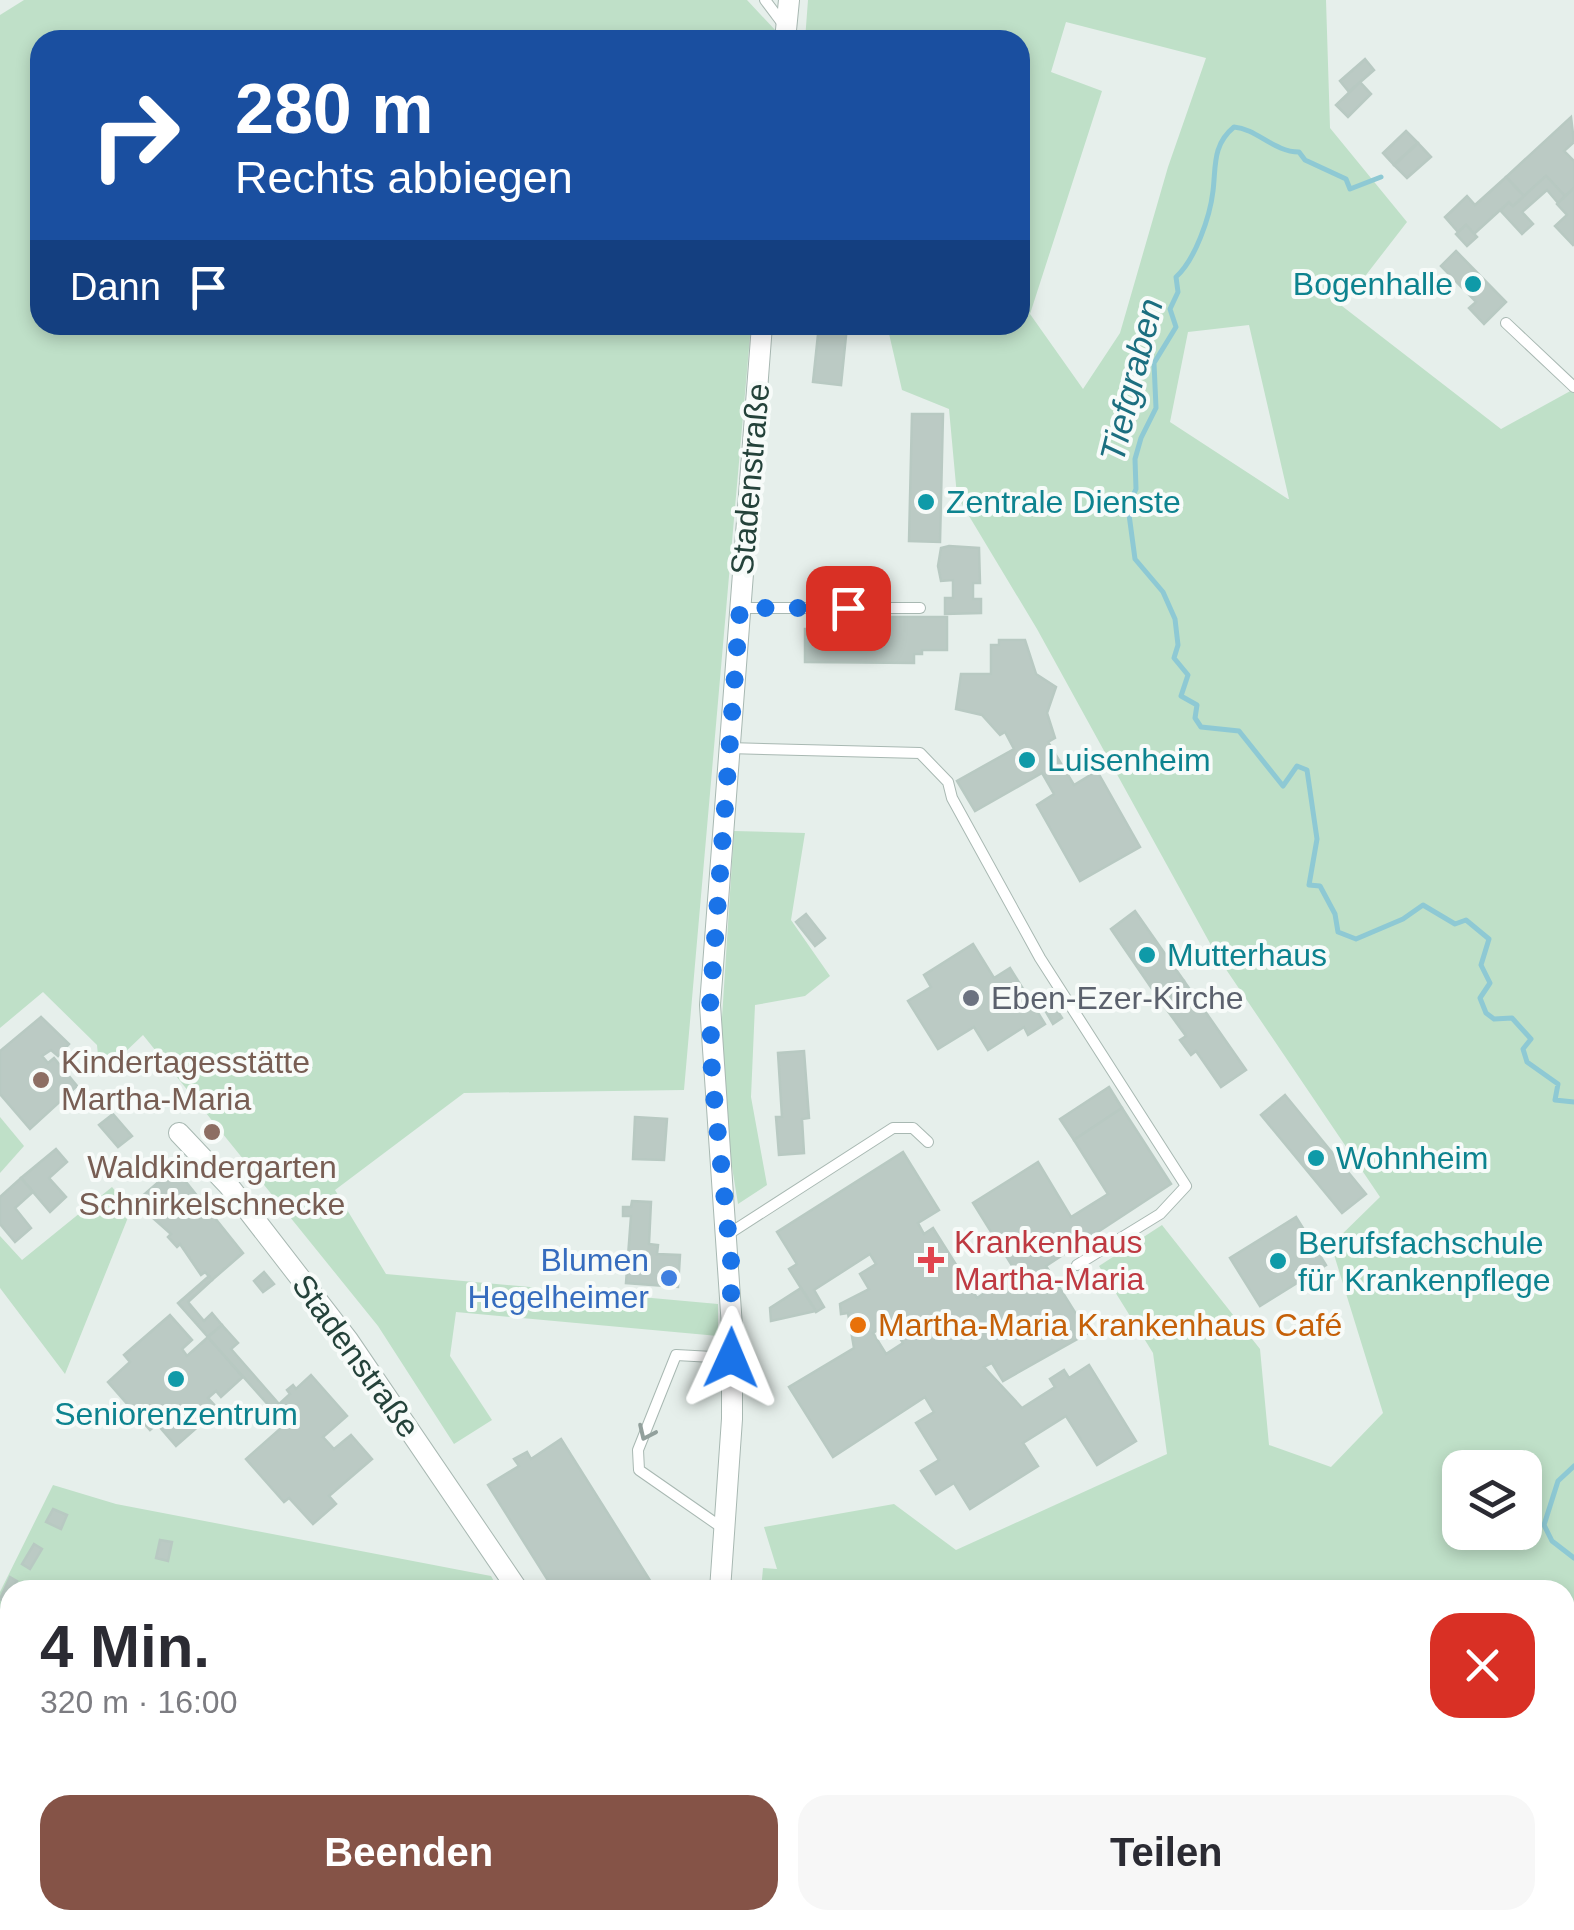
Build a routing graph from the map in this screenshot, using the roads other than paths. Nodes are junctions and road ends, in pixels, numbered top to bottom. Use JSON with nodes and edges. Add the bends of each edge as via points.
{"nodes":[{"id":1,"x":765,"y":0,"type":"edge"},
{"id":2,"x":789,"y":0,"type":"edge"},
{"id":3,"x":784,"y":30,"type":"edge"},
{"id":4,"x":786,"y":30,"type":"edge"},
{"id":5,"x":1506,"y":323,"type":"dead end"},
{"id":6,"x":761,"y":335,"type":"edge"},
{"id":7,"x":1574,"y":387,"type":"edge"},
{"id":8,"x":740,"y":608,"type":"junction"},
{"id":9,"x":920,"y":608,"type":"dead end"},
{"id":10,"x":728,"y":748,"type":"junction"},
{"id":11,"x":179,"y":1134,"type":"dead end"},
{"id":12,"x":928,"y":1142,"type":"dead end"},
{"id":13,"x":727,"y":1234,"type":"junction"},
{"id":14,"x":1078,"y":1265,"type":"dead end"},
{"id":15,"x":731,"y":1358,"type":"junction"},
{"id":16,"x":722,"y":1527,"type":"junction"},
{"id":17,"x":511,"y":1580,"type":"edge"},
{"id":18,"x":720,"y":1580,"type":"edge"}],
"edges":[{"from":1,"to":3,"type":"lane"},
{"from":2,"to":4,"type":"street"},
{"from":5,"to":7,"type":"lane"},
{"from":6,"to":8,"type":"street","name":"Stadenstraße"},
{"from":8,"to":9,"type":"lane"},
{"from":8,"to":10,"type":"street","name":"Stadenstraße"},
{"from":10,"to":13,"type":"street","name":"Stadenstraße","via":[[710,1006]]},
{"from":10,"to":14,"type":"lane","via":[[920,753],[948,782],[1040,958],[1186,1186],[1160,1214]]},
{"from":11,"to":17,"type":"street","name":"Stadenstraße","via":[[229,1186],[348,1340]]},
{"from":12,"to":13,"type":"lane","via":[[913,1128],[893,1128]]},
{"from":13,"to":15,"type":"street","name":"Stadenstraße"},
{"from":15,"to":16,"type":"street","name":"Stadenstraße"},
{"from":15,"to":16,"type":"lane","one_way":true,"via":[[676,1355],[638,1450],[639,1470]]},
{"from":16,"to":18,"type":"street","name":"Stadenstraße"}]}
